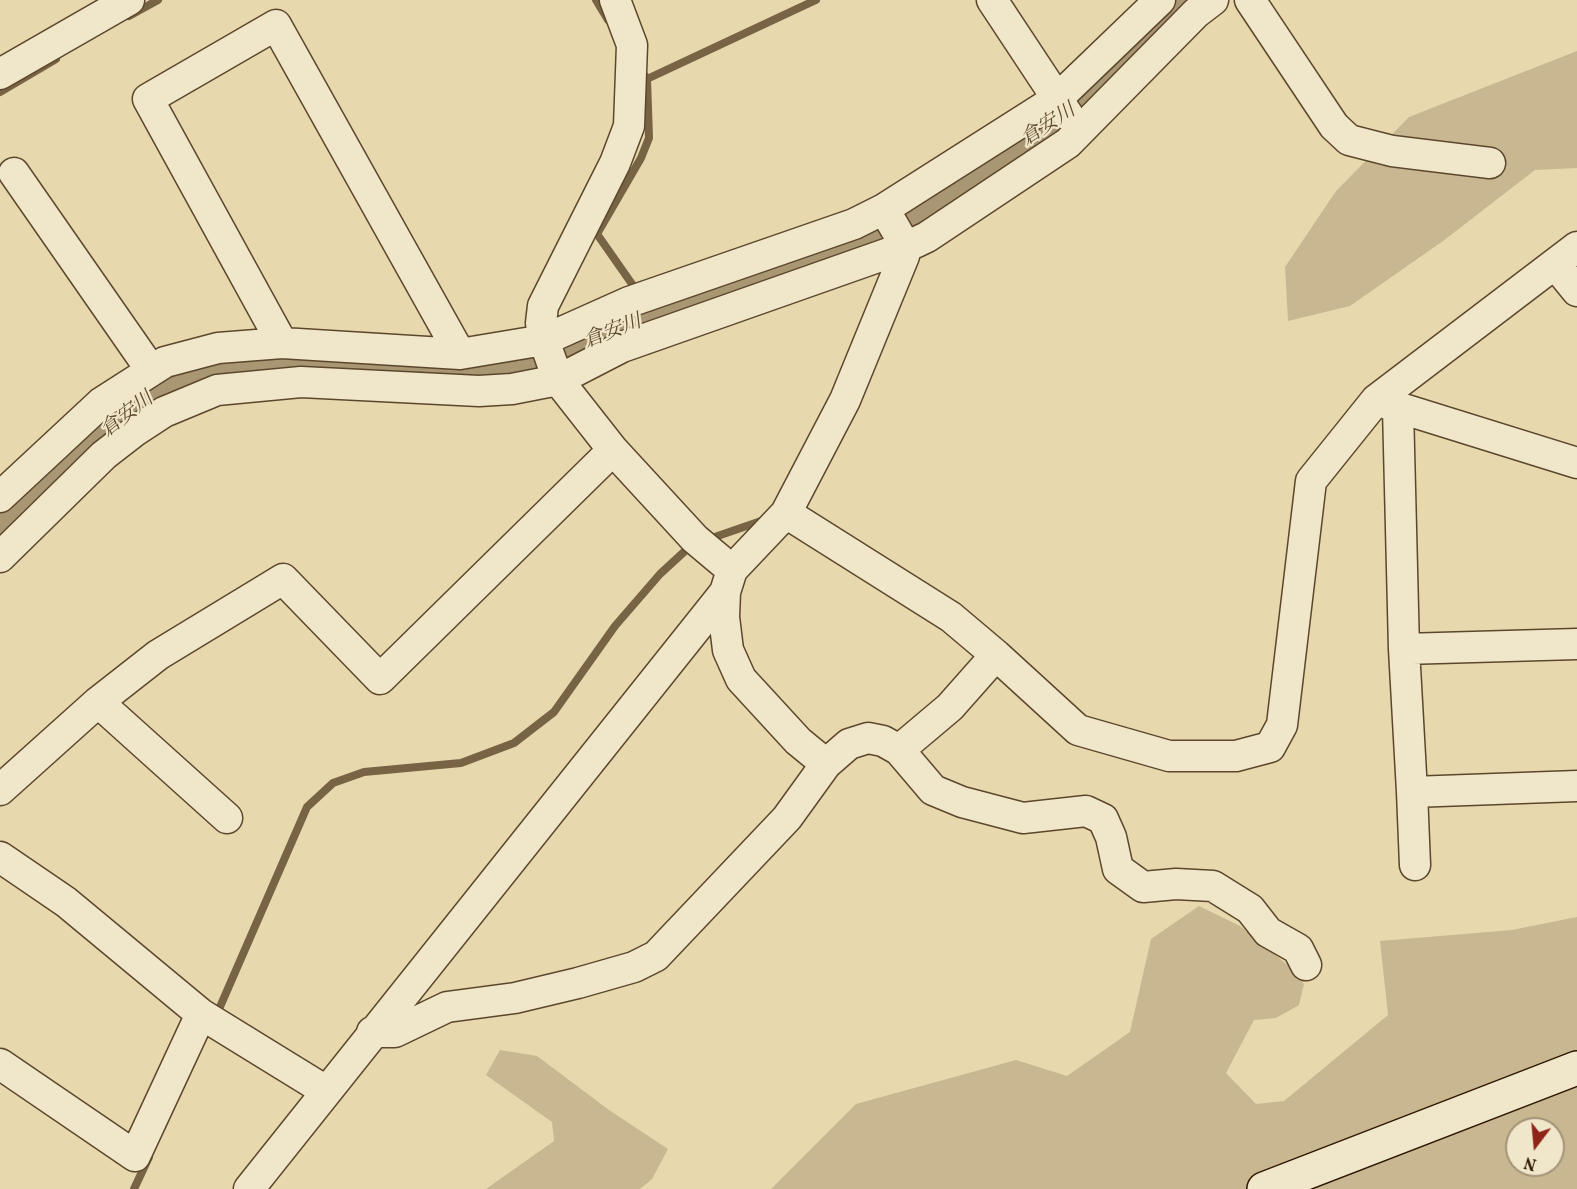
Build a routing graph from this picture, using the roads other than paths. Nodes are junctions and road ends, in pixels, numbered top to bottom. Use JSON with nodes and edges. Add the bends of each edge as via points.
{"nodes":[{"id":1,"x":129,"y":0,"type":"edge"},
{"id":2,"x":992,"y":0,"type":"edge"},
{"id":3,"x":1160,"y":0,"type":"edge"},
{"id":4,"x":1250,"y":0,"type":"edge"},
{"id":5,"x":619,"y":1,"type":"edge"},
{"id":6,"x":1197,"y":6,"type":"edge"},
{"id":7,"x":0,"y":74,"type":"edge"},
{"id":8,"x":1066,"y":121,"type":"junction"},
{"id":9,"x":1490,"y":163,"type":"dead end"},
{"id":10,"x":14,"y":173,"type":"dead end"},
{"id":11,"x":886,"y":212,"type":"junction"},
{"id":12,"x":904,"y":244,"type":"junction"},
{"id":13,"x":1566,"y":255,"type":"edge"},
{"id":14,"x":1577,"y":291,"type":"edge"},
{"id":15,"x":282,"y":343,"type":"junction"},
{"id":16,"x":460,"y":354,"type":"junction"},
{"id":17,"x":550,"y":359,"type":"junction"},
{"id":18,"x":151,"y":370,"type":"junction"},
{"id":19,"x":1387,"y":404,"type":"junction"},
{"id":20,"x":613,"y":450,"type":"junction"},
{"id":21,"x":1577,"y":464,"type":"edge"},
{"id":22,"x":57,"y":472,"type":"junction"},
{"id":23,"x":0,"y":497,"type":"edge"},
{"id":24,"x":786,"y":513,"type":"junction"},
{"id":25,"x":0,"y":557,"type":"edge"},
{"id":26,"x":728,"y":581,"type":"junction"},
{"id":27,"x":1577,"y":644,"type":"edge"},
{"id":28,"x":1404,"y":649,"type":"junction"},
{"id":29,"x":996,"y":655,"type":"junction"},
{"id":30,"x":98,"y":702,"type":"junction"},
{"id":31,"x":899,"y":750,"type":"junction"},
{"id":32,"x":826,"y":764,"type":"junction"},
{"id":33,"x":1577,"y":786,"type":"edge"},
{"id":34,"x":0,"y":790,"type":"edge"},
{"id":35,"x":1412,"y":792,"type":"junction"},
{"id":36,"x":226,"y":818,"type":"dead end"},
{"id":37,"x":0,"y":857,"type":"edge"},
{"id":38,"x":1414,"y":865,"type":"dead end"},
{"id":39,"x":1306,"y":965,"type":"dead end"},
{"id":40,"x":209,"y":1019,"type":"junction"},
{"id":41,"x":372,"y":1032,"type":"junction"},
{"id":42,"x":0,"y":1064,"type":"edge"},
{"id":43,"x":1577,"y":1068,"type":"edge"},
{"id":44,"x":326,"y":1091,"type":"junction"},
{"id":45,"x":249,"y":1189,"type":"edge"},
{"id":46,"x":1264,"y":1189,"type":"edge"}],
"edges":[{"from":1,"to":7,"type":"street"},
{"from":2,"to":8,"type":"street"},
{"from":3,"to":8,"type":"street"},
{"from":4,"to":9,"type":"street","via":[[1334,126],[1349,140],[1392,151]]},
{"from":5,"to":17,"type":"street","via":[[632,45],[629,126],[615,163],[543,306]]},
{"from":6,"to":8,"type":"street"},
{"from":8,"to":11,"type":"street"},
{"from":8,"to":12,"type":"street","via":[[927,237]]},
{"from":10,"to":18,"type":"street"},
{"from":11,"to":12,"type":"street"},
{"from":11,"to":17,"type":"street","via":[[629,302]]},
{"from":12,"to":17,"type":"street","via":[[622,346]]},
{"from":12,"to":24,"type":"street","via":[[845,400]]},
{"from":13,"to":14,"type":"street"},
{"from":13,"to":19,"type":"street"},
{"from":15,"to":16,"type":"street"},
{"from":15,"to":16,"type":"street","via":[[148,99],[276,25]]},
{"from":15,"to":18,"type":"street","via":[[218,348],[165,362]]},
{"from":16,"to":17,"type":"street"},
{"from":17,"to":20,"type":"street"},
{"from":17,"to":22,"type":"street","via":[[512,389],[479,391],[301,382],[217,390],[164,412],[104,455]]},
{"from":18,"to":22,"type":"street","via":[[100,403]]},
{"from":19,"to":21,"type":"street"},
{"from":19,"to":28,"type":"street"},
{"from":19,"to":29,"type":"street","via":[[1311,482],[1282,725],[1270,747],[1236,756],[1169,756],[1078,730]]},
{"from":20,"to":26,"type":"street","via":[[700,543]]},
{"from":20,"to":30,"type":"street","via":[[380,680],[283,579],[158,655]]},
{"from":22,"to":23,"type":"street"},
{"from":22,"to":25,"type":"street"},
{"from":24,"to":26,"type":"street"},
{"from":24,"to":29,"type":"street","via":[[951,617]]},
{"from":26,"to":32,"type":"street","via":[[724,617],[728,650],[741,679],[798,741]]},
{"from":26,"to":41,"type":"street"},
{"from":27,"to":28,"type":"street"},
{"from":28,"to":35,"type":"street"},
{"from":29,"to":31,"type":"street","via":[[950,707]]},
{"from":30,"to":34,"type":"street"},
{"from":30,"to":36,"type":"street"},
{"from":31,"to":32,"type":"street","via":[[868,738],[849,744]]},
{"from":31,"to":39,"type":"street","via":[[933,790],[962,802],[1023,818],[1086,811],[1103,819],[1118,869],[1143,887],[1213,886],[1250,909],[1268,933],[1298,949]]},
{"from":32,"to":41,"type":"street","via":[[787,818],[656,956],[634,967],[578,983],[515,998],[447,1007],[395,1032]]},
{"from":33,"to":35,"type":"street"},
{"from":35,"to":38,"type":"street"},
{"from":37,"to":40,"type":"street","via":[[66,902]]},
{"from":40,"to":42,"type":"street","via":[[135,1156]]},
{"from":40,"to":44,"type":"street"},
{"from":41,"to":44,"type":"street"},
{"from":43,"to":46,"type":"street"},
{"from":44,"to":45,"type":"street"}]}
